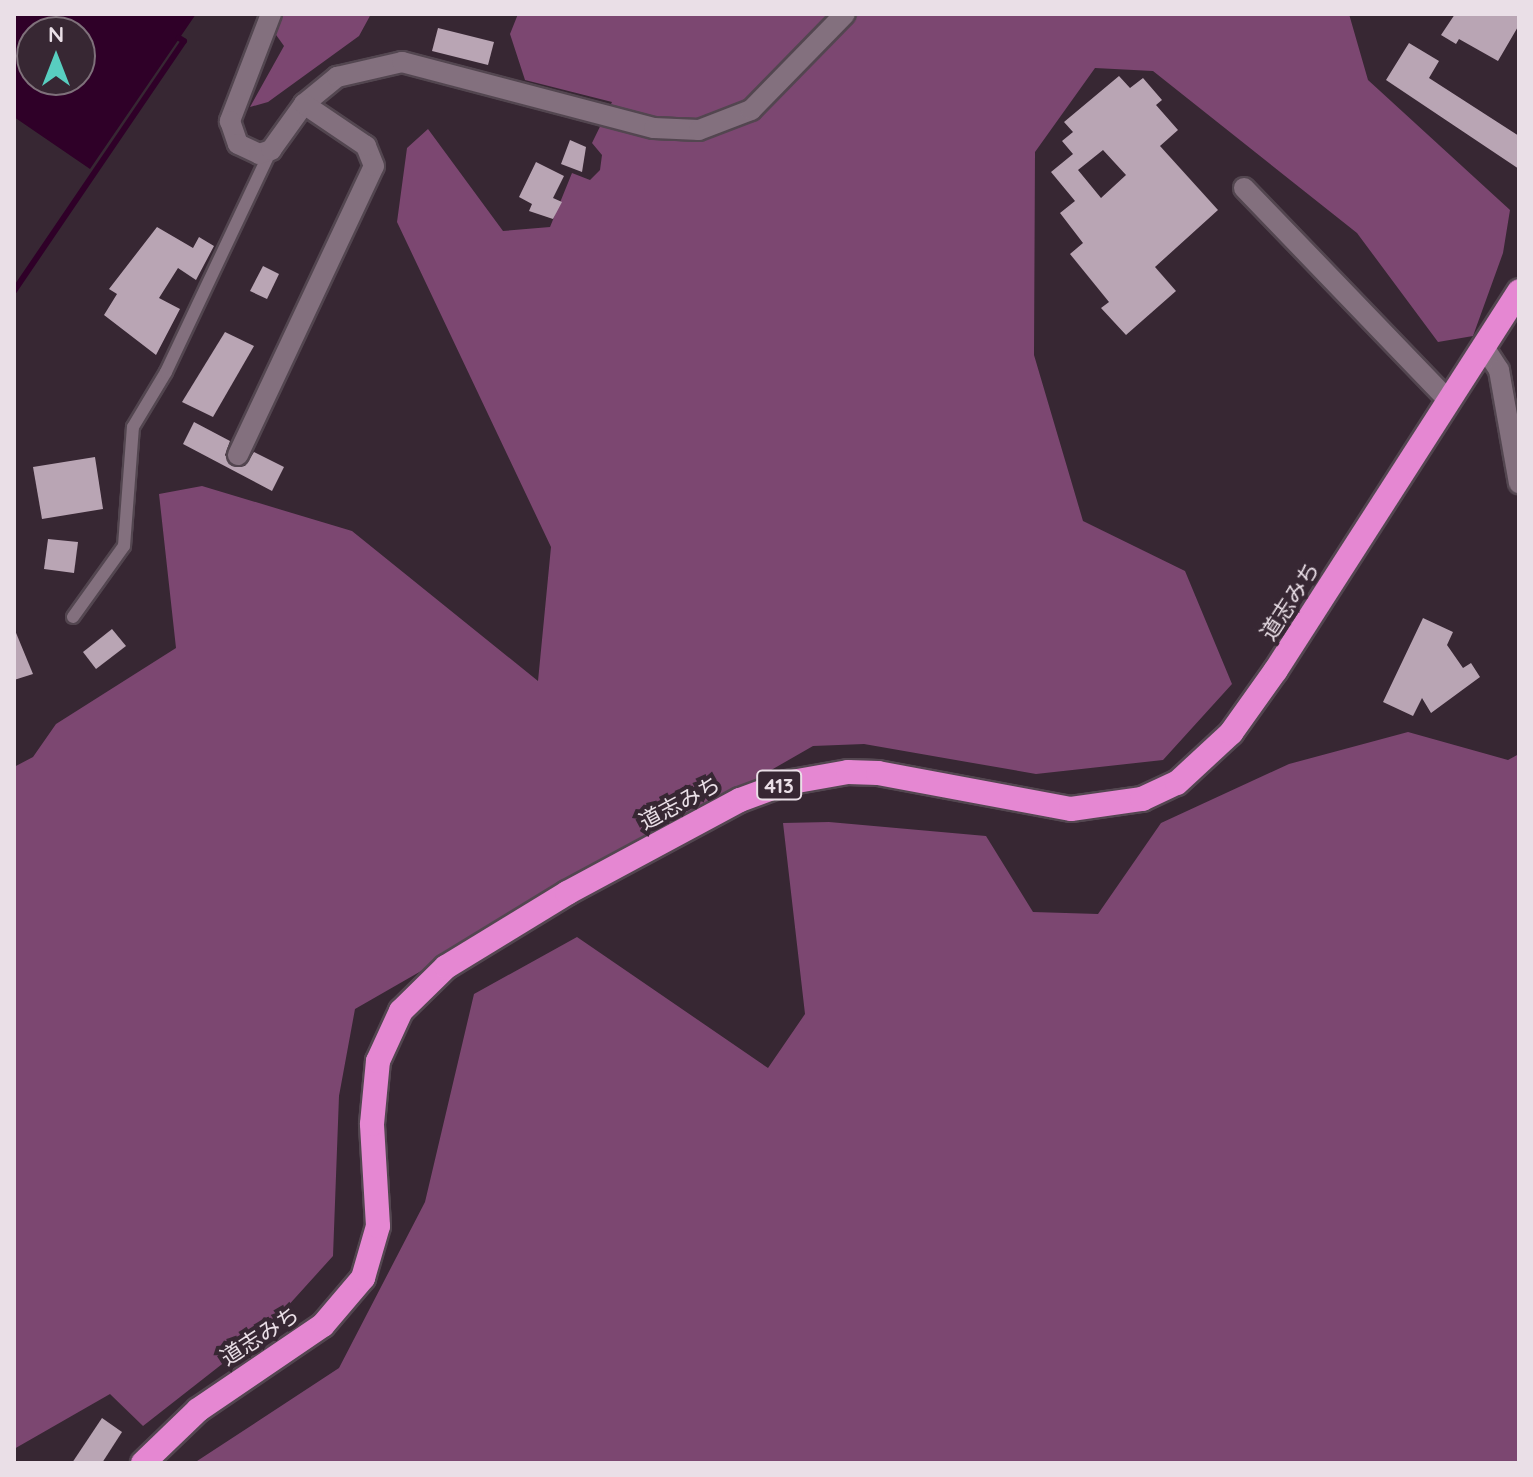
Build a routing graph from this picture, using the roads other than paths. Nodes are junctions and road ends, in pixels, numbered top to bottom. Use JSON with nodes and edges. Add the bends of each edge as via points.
{"nodes":[{"id":1,"x":271,"y":14,"type":"edge"},
{"id":2,"x":845,"y":14,"type":"edge"},
{"id":3,"x":304,"y":104,"type":"junction"},
{"id":4,"x":271,"y":150,"type":"junction"},
{"id":5,"x":1244,"y":188,"type":"dead end"},
{"id":6,"x":1519,"y":291,"type":"edge"},
{"id":7,"x":1484,"y":347,"type":"junction"},
{"id":8,"x":1450,"y":402,"type":"junction"},
{"id":9,"x":238,"y":455,"type":"dead end"},
{"id":10,"x":1519,"y":483,"type":"edge"},
{"id":11,"x":73,"y":617,"type":"dead end"},
{"id":12,"x":143,"y":1463,"type":"edge"}],
"edges":[{"from":1,"to":4,"type":"street","via":[[230,121],[247,152]]},
{"from":2,"to":3,"type":"street","via":[[751,110],[699,130],[654,128],[402,62],[337,77]]},
{"from":3,"to":4,"type":"street"},
{"from":3,"to":9,"type":"street","via":[[366,146],[374,166]]},
{"from":4,"to":11,"type":"lane","via":[[173,358],[133,427],[124,546]]},
{"from":5,"to":8,"type":"street"},
{"from":6,"to":7,"type":"highway","name":"道志みち","number":"413"},
{"from":7,"to":8,"type":"highway","name":"道志みち","number":"413"},
{"from":7,"to":10,"type":"street","via":[[1499,370]]},
{"from":8,"to":12,"type":"highway","name":"道志みち","number":"413","via":[[1231,733],[1177,783],[1142,799],[1071,809],[878,773],[834,773],[786,783],[740,800],[580,886],[446,967],[401,1011],[378,1061],[372,1124],[378,1226],[363,1278],[323,1325],[198,1410]]}]}
